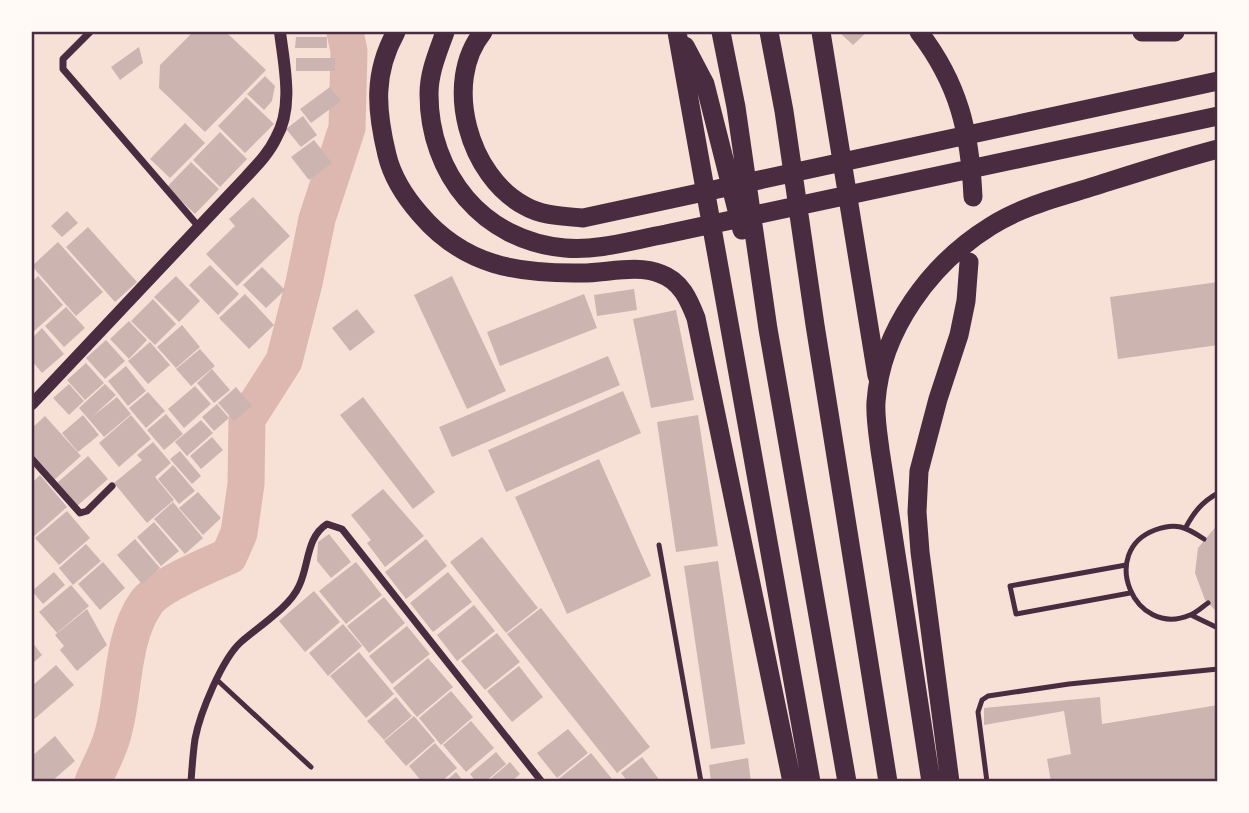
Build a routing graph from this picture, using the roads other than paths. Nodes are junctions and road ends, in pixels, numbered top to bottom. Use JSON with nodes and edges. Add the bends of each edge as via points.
{"nodes":[{"id":1,"x":90,"y":32,"type":"edge"},
{"id":2,"x":280,"y":32,"type":"edge"},
{"id":3,"x":396,"y":32,"type":"edge"},
{"id":4,"x":445,"y":32,"type":"edge"},
{"id":5,"x":676,"y":32,"type":"edge"},
{"id":6,"x":721,"y":32,"type":"edge"},
{"id":7,"x":769,"y":32,"type":"edge"},
{"id":8,"x":821,"y":32,"type":"edge"},
{"id":9,"x":919,"y":32,"type":"edge"},
{"id":10,"x":1142,"y":32,"type":"edge"},
{"id":11,"x":1175,"y":32,"type":"edge"},
{"id":12,"x":481,"y":33,"type":"edge"},
{"id":13,"x":1217,"y":81,"type":"edge"},
{"id":14,"x":1217,"y":116,"type":"edge"},
{"id":15,"x":1217,"y":149,"type":"edge"},
{"id":16,"x":973,"y":197,"type":"dead end"},
{"id":17,"x":198,"y":227,"type":"junction"},
{"id":18,"x":969,"y":262,"type":"dead end"},
{"id":19,"x":768,"y":329,"type":"junction"},
{"id":20,"x":32,"y":404,"type":"edge"},
{"id":21,"x":32,"y":460,"type":"edge"},
{"id":22,"x":112,"y":486,"type":"dead end"},
{"id":23,"x":1217,"y":493,"type":"edge"},
{"id":24,"x":1186,"y":527,"type":"junction"},
{"id":25,"x":1205,"y":539,"type":"dead end"},
{"id":26,"x":659,"y":545,"type":"dead end"},
{"id":27,"x":1126,"y":565,"type":"junction"},
{"id":28,"x":1130,"y":593,"type":"junction"},
{"id":29,"x":1208,"y":603,"type":"dead end"},
{"id":30,"x":1191,"y":615,"type":"junction"},
{"id":31,"x":1217,"y":628,"type":"edge"},
{"id":32,"x":1217,"y":669,"type":"edge"},
{"id":33,"x":216,"y":679,"type":"junction"},
{"id":34,"x":311,"y":768,"type":"dead end"},
{"id":35,"x":191,"y":782,"type":"edge"},
{"id":36,"x":542,"y":782,"type":"edge"},
{"id":37,"x":701,"y":782,"type":"edge"},
{"id":38,"x":792,"y":782,"type":"edge"},
{"id":39,"x":811,"y":782,"type":"edge"},
{"id":40,"x":847,"y":782,"type":"edge"},
{"id":41,"x":888,"y":782,"type":"edge"},
{"id":42,"x":931,"y":782,"type":"edge"},
{"id":43,"x":938,"y":782,"type":"edge"},
{"id":44,"x":950,"y":782,"type":"edge"},
{"id":45,"x":987,"y":782,"type":"edge"}],
"edges":[{"from":1,"to":17,"type":"street","via":[[63,59],[63,69]]},
{"from":2,"to":17,"type":"street","via":[[286,89],[277,137],[247,177]]},
{"from":3,"to":38,"type":"highway","via":[[378,80],[379,123],[388,161],[408,200],[433,229],[464,253],[500,267],[584,273],[643,270],[662,274],[688,296]]},
{"from":4,"to":14,"type":"highway","via":[[429,92],[430,118],[447,173],[485,218],[537,243],[563,248],[666,234]]},
{"from":5,"to":19,"type":"highway","via":[[705,85]]},
{"from":5,"to":39,"type":"highway"},
{"from":6,"to":19,"type":"highway"},
{"from":7,"to":41,"type":"highway"},
{"from":8,"to":43,"type":"highway"},
{"from":9,"to":16,"type":"highway","via":[[951,79],[971,155]]},
{"from":10,"to":11,"type":"highway"},
{"from":12,"to":13,"type":"highway","via":[[464,78],[467,127],[478,158],[524,206],[583,218]]},
{"from":15,"to":42,"type":"highway","via":[[1036,205],[992,225],[929,278],[886,353],[876,404],[880,450]]},
{"from":17,"to":20,"type":"street"},
{"from":18,"to":44,"type":"highway","via":[[959,335],[919,471],[917,512]]},
{"from":19,"to":40,"type":"highway"},
{"from":21,"to":22,"type":"street","via":[[80,513]]},
{"from":23,"to":24,"type":"lane","via":[[1195,510]]},
{"from":24,"to":25,"type":"lane"},
{"from":24,"to":27,"type":"lane","via":[[1167,526],[1146,534],[1134,545]]},
{"from":26,"to":37,"type":"lane"},
{"from":27,"to":28,"type":"lane"},
{"from":27,"to":28,"type":"lane","via":[[1010,586],[1016,614]]},
{"from":28,"to":30,"type":"lane","via":[[1139,606],[1156,616],[1176,619]]},
{"from":29,"to":30,"type":"lane"},
{"from":30,"to":31,"type":"lane"},
{"from":32,"to":45,"type":"lane","via":[[988,696],[978,712]]},
{"from":33,"to":34,"type":"lane"},
{"from":33,"to":35,"type":"street","via":[[196,737]]},
{"from":33,"to":36,"type":"street","via":[[238,645],[289,601],[299,587],[314,537],[327,524],[334,525],[342,529]]}]}
